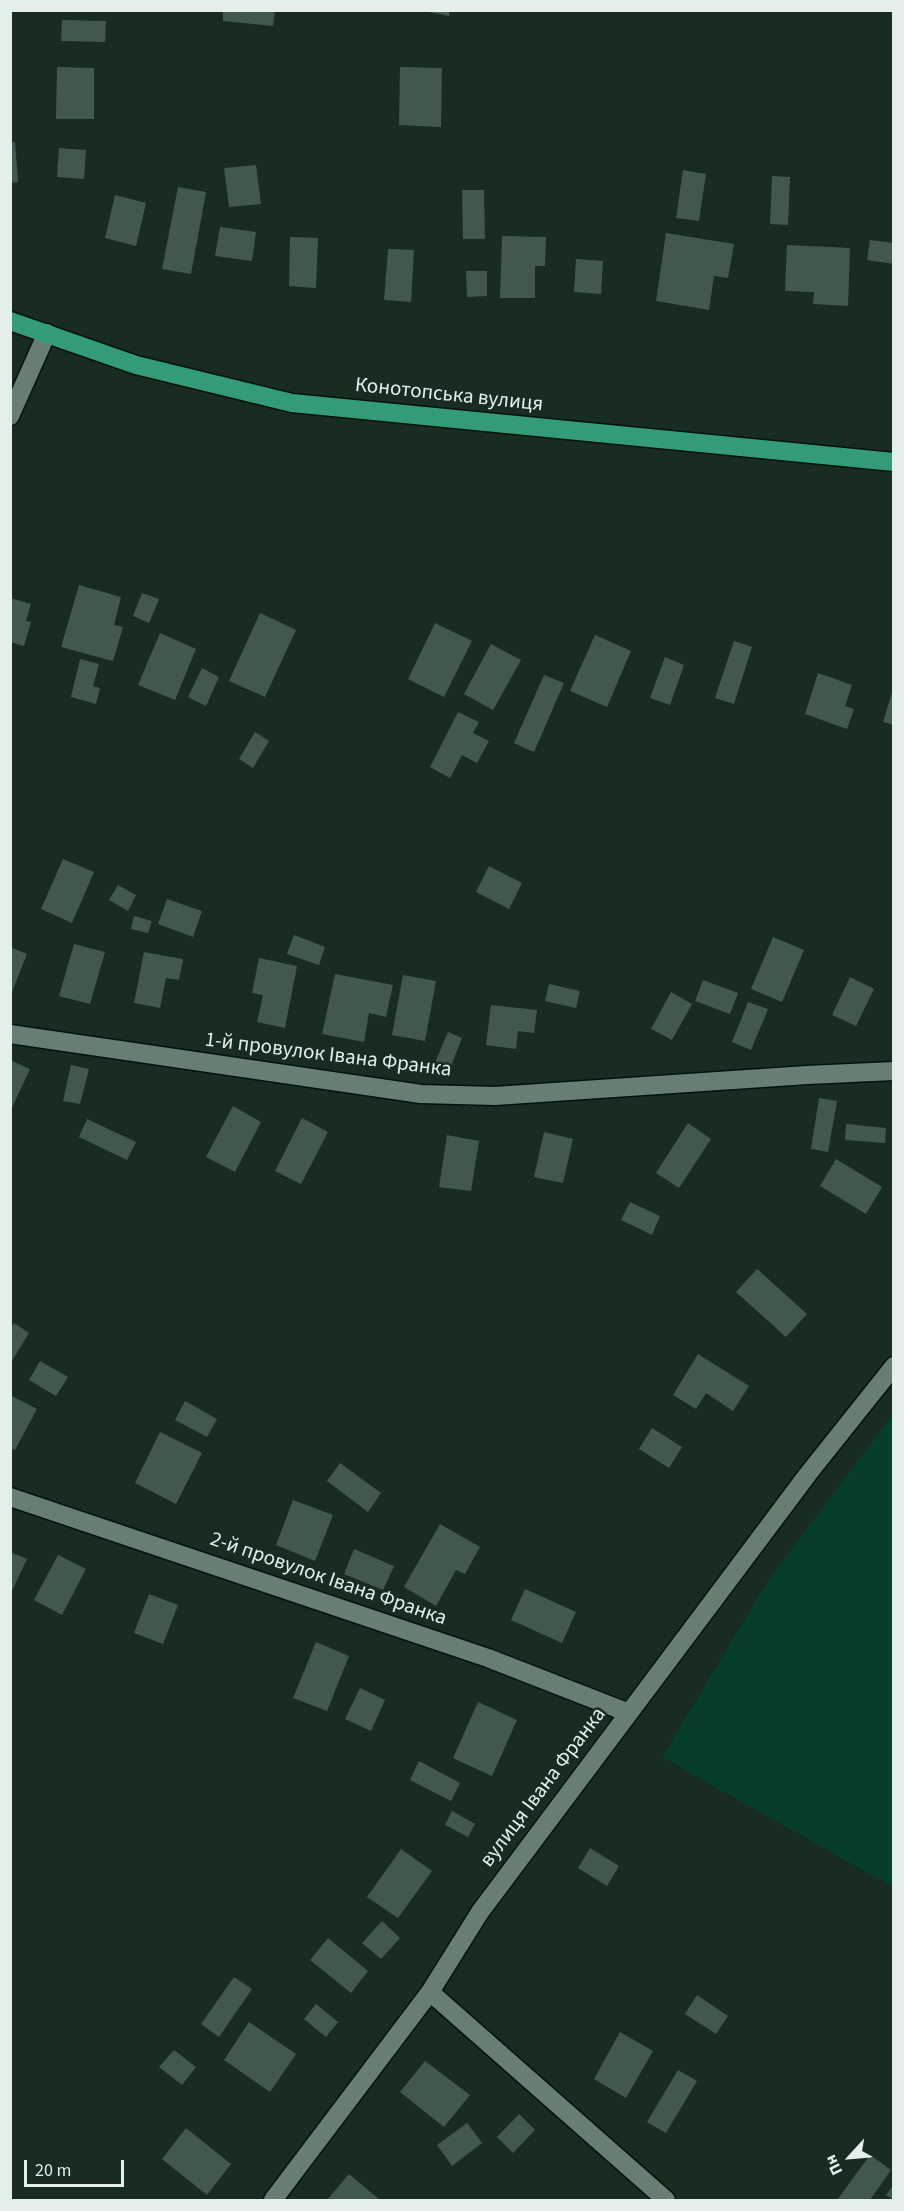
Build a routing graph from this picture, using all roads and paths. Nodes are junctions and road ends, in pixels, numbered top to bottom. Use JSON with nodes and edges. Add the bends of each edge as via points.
{"nodes":[{"id":1,"x":10,"y":321,"type":"edge"},
{"id":2,"x":47,"y":333,"type":"junction"},
{"id":3,"x":10,"y":416,"type":"edge"},
{"id":4,"x":894,"y":462,"type":"edge"},
{"id":5,"x":10,"y":1034,"type":"edge"},
{"id":6,"x":894,"y":1071,"type":"edge"},
{"id":7,"x":894,"y":1366,"type":"edge"},
{"id":8,"x":10,"y":1497,"type":"edge"},
{"id":9,"x":629,"y":1713,"type":"junction"},
{"id":10,"x":430,"y":1992,"type":"junction"},
{"id":11,"x":273,"y":2200,"type":"edge"},
{"id":12,"x":666,"y":2200,"type":"edge"}],
"edges":[{"from":1,"to":2,"type":"main road","name":"Конотопська вулиця"},
{"from":2,"to":3,"type":"street"},
{"from":2,"to":4,"type":"main road","name":"Конотопська вулиця","via":[[136,365],[292,403]]},
{"from":5,"to":6,"type":"street","name":"1-й провулок Івана Франка","via":[[421,1094],[495,1096]]},
{"from":7,"to":9,"type":"street","name":"вулиця Івана Франка"},
{"from":8,"to":9,"type":"street","name":"2-й провулок Івана Франка","via":[[488,1658]]},
{"from":9,"to":10,"type":"street","name":"вулиця Івана Франка","via":[[480,1912]]},
{"from":10,"to":11,"type":"street","name":"вулиця Івана Франка"},
{"from":10,"to":12,"type":"street"}]}
